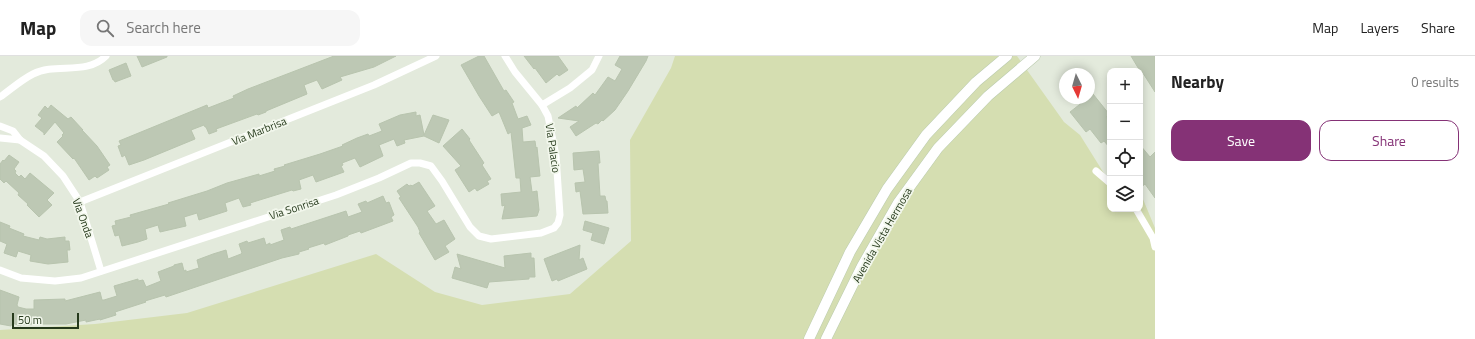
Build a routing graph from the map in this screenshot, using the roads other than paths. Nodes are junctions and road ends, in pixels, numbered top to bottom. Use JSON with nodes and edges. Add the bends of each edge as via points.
{"nodes":[{"id":1,"x":106,"y":56,"type":"edge"},
{"id":2,"x":436,"y":56,"type":"edge"},
{"id":3,"x":506,"y":56,"type":"edge"},
{"id":4,"x":599,"y":56,"type":"edge"},
{"id":5,"x":1007,"y":56,"type":"edge"},
{"id":6,"x":1035,"y":56,"type":"edge"},
{"id":7,"x":0,"y":97,"type":"edge"},
{"id":8,"x":542,"y":105,"type":"junction"},
{"id":9,"x":0,"y":126,"type":"edge"},
{"id":10,"x":0,"y":138,"type":"edge"},
{"id":11,"x":20,"y":140,"type":"junction"},
{"id":12,"x":1096,"y":171,"type":"dead end"},
{"id":13,"x":1107,"y":180,"type":"edge"},
{"id":14,"x":80,"y":202,"type":"junction"},
{"id":15,"x":1138,"y":212,"type":"edge"},
{"id":16,"x":554,"y":228,"type":"joint"},
{"id":17,"x":1155,"y":247,"type":"edge"},
{"id":18,"x":0,"y":270,"type":"edge"},
{"id":19,"x":101,"y":271,"type":"junction"},
{"id":20,"x":809,"y":339,"type":"edge"},
{"id":21,"x":826,"y":339,"type":"edge"}],
"edges":[{"from":1,"to":7,"type":"street","via":[[81,68],[54,68],[33,74]]},
{"from":2,"to":14,"type":"street","name":"Via Marbrisa","via":[[374,86]]},
{"from":3,"to":8,"type":"street","name":"Via Palacio","via":[[519,78]]},
{"from":4,"to":8,"type":"street","via":[[592,70],[570,88]]},
{"from":5,"to":20,"type":"main road","name":"Avenida Vista Hermosa","via":[[976,82],[926,135],[887,189],[850,252]]},
{"from":6,"to":21,"type":"main road","name":"Avenida Vista Hermosa","via":[[988,96],[938,148],[898,203],[862,266]]},
{"from":8,"to":16,"type":"street","name":"Via Palacio","via":[[548,116],[556,156],[560,215]]},
{"from":9,"to":11,"type":"street","name":"Via Onda","via":[[13,131]]},
{"from":10,"to":11,"type":"street","name":"Via Onda"},
{"from":11,"to":14,"type":"street","name":"Via Onda","via":[[44,156],[63,176]]},
{"from":12,"to":13,"type":"street"},
{"from":14,"to":19,"type":"street","name":"Via Onda"},
{"from":15,"to":17,"type":"street","via":[[1153,238]]},
{"from":16,"to":19,"type":"street","name":"Via Sonrisa","via":[[534,234],[491,238],[479,236],[470,227],[431,166],[411,163],[336,195]]},
{"from":18,"to":19,"type":"street","name":"Via Sonrisa","via":[[21,278],[55,281],[81,278]]}]}
